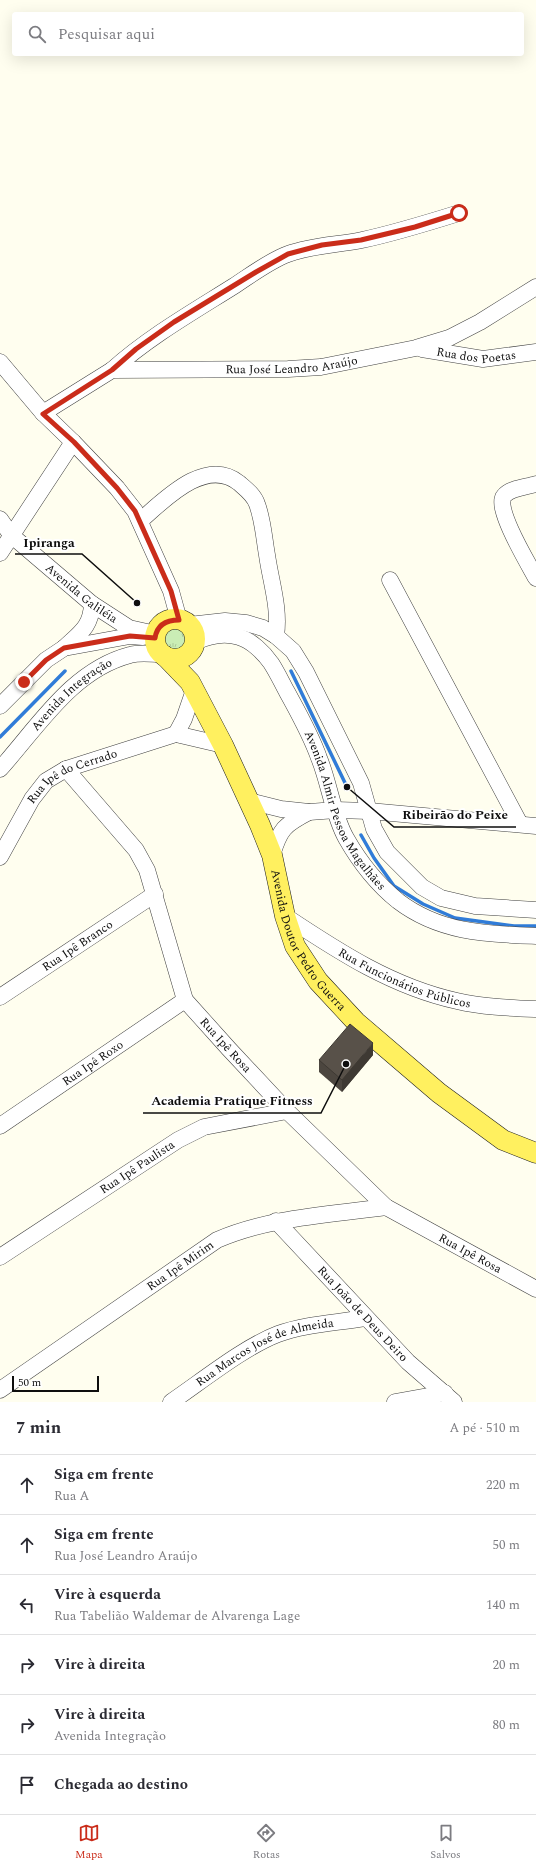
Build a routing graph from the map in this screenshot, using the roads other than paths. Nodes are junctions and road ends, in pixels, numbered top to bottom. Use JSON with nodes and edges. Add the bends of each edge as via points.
{"nodes":[{"id":1,"x":459,"y":213,"type":"dead end"},
{"id":2,"x":536,"y":287,"type":"edge"},
{"id":3,"x":416,"y":348,"type":"junction"},
{"id":4,"x":536,"y":352,"type":"edge"},
{"id":5,"x":0,"y":362,"type":"edge"},
{"id":6,"x":112,"y":370,"type":"junction"},
{"id":7,"x":43,"y":414,"type":"junction"},
{"id":8,"x":74,"y":442,"type":"junction"},
{"id":9,"x":536,"y":484,"type":"edge"},
{"id":10,"x":0,"y":519,"type":"edge"},
{"id":11,"x":140,"y":520,"type":"junction"},
{"id":12,"x":11,"y":535,"type":"junction"},
{"id":13,"x":0,"y":553,"type":"edge"},
{"id":14,"x":536,"y":578,"type":"edge"},
{"id":15,"x":390,"y":580,"type":"dead end"},
{"id":16,"x":92,"y":604,"type":"junction"},
{"id":17,"x":188,"y":635,"type":"junction"},
{"id":18,"x":276,"y":636,"type":"junction"},
{"id":19,"x":159,"y":646,"type":"junction"},
{"id":20,"x":64,"y":648,"type":"junction"},
{"id":21,"x":192,"y":686,"type":"junction"},
{"id":22,"x":0,"y":706,"type":"edge"},
{"id":23,"x":176,"y":734,"type":"junction"},
{"id":24,"x":223,"y":745,"type":"junction"},
{"id":25,"x":0,"y":769,"type":"edge"},
{"id":26,"x":66,"y":769,"type":"junction"},
{"id":27,"x":249,"y":800,"type":"junction"},
{"id":28,"x":336,"y":810,"type":"junction"},
{"id":29,"x":369,"y":811,"type":"junction"},
{"id":30,"x":309,"y":812,"type":"junction"},
{"id":31,"x":528,"y":825,"type":"edge"},
{"id":32,"x":272,"y":855,"type":"junction"},
{"id":33,"x":0,"y":857,"type":"edge"},
{"id":34,"x":155,"y":894,"type":"junction"},
{"id":35,"x":536,"y":910,"type":"edge"},
{"id":36,"x":285,"y":916,"type":"junction"},
{"id":37,"x":536,"y":936,"type":"edge"},
{"id":38,"x":0,"y":997,"type":"edge"},
{"id":39,"x":185,"y":1000,"type":"junction"},
{"id":40,"x":536,"y":1010,"type":"edge"},
{"id":41,"x":288,"y":1111,"type":"junction"},
{"id":42,"x":0,"y":1126,"type":"edge"},
{"id":43,"x":536,"y":1138,"type":"edge"},
{"id":44,"x":504,"y":1140,"type":"junction"},
{"id":45,"x":536,"y":1153,"type":"edge"},
{"id":46,"x":386,"y":1207,"type":"junction"},
{"id":47,"x":276,"y":1221,"type":"junction"},
{"id":48,"x":0,"y":1257,"type":"edge"},
{"id":49,"x":536,"y":1289,"type":"edge"},
{"id":50,"x":365,"y":1318,"type":"junction"},
{"id":51,"x":0,"y":1390,"type":"edge"},
{"id":52,"x":449,"y":1397,"type":"edge"},
{"id":53,"x":171,"y":1402,"type":"edge"},
{"id":54,"x":395,"y":1402,"type":"edge"}],
"edges":[{"from":1,"to":6,"type":"street","via":[[361,240],[322,245],[288,254],[174,322]]},
{"from":2,"to":3,"type":"street","name":"Rua José Leandro Araújo","via":[[450,338]]},
{"from":3,"to":4,"type":"street","name":"Rua dos Poetas","via":[[483,359]]},
{"from":3,"to":6,"type":"street","name":"Rua José Leandro Araújo","via":[[321,367]]},
{"from":5,"to":7,"type":"street"},
{"from":6,"to":7,"type":"street"},
{"from":7,"to":8,"type":"street"},
{"from":8,"to":11,"type":"street","via":[[117,488]]},
{"from":8,"to":12,"type":"street"},
{"from":9,"to":14,"type":"street","via":[[508,492],[502,499],[504,514]]},
{"from":10,"to":12,"type":"street","name":"Avenida Galiléia"},
{"from":11,"to":17,"type":"street"},
{"from":11,"to":18,"type":"street","via":[[178,489],[195,479],[213,475],[232,477],[248,490],[257,503],[277,605]]},
{"from":12,"to":13,"type":"street"},
{"from":12,"to":16,"type":"street","name":"Avenida Galiléia"},
{"from":15,"to":31,"type":"street"},
{"from":16,"to":19,"type":"street","name":"Avenida Galiléia"},
{"from":16,"to":20,"type":"street","via":[[88,625]]},
{"from":17,"to":18,"type":"street","name":"Avenida Almir Pessoa Magalhães","via":[[225,621],[263,628]]},
{"from":17,"to":19,"type":"main road","via":[[178,659]]},
{"from":17,"to":19,"type":"main road","via":[[171,620],[164,622],[159,627]]},
{"from":17,"to":21,"type":"main road","name":"Avenida Doutor Pedro Guerra"},
{"from":17,"to":28,"type":"street","name":"Avenida Almir Pessoa Magalhães","via":[[206,637],[222,634],[239,637],[254,645],[271,662],[305,724]]},
{"from":18,"to":29,"type":"street","name":"Avenida Almir Pessoa Magalhães","via":[[293,652],[306,672],[361,783]]},
{"from":19,"to":20,"type":"street","name":"Avenida Integração","via":[[130,636]]},
{"from":19,"to":21,"type":"main road","name":"Avenida Doutor Pedro Guerra"},
{"from":19,"to":25,"type":"street","name":"Avenida Integração","via":[[114,660],[74,685]]},
{"from":20,"to":22,"type":"street","name":"Avenida Integração","via":[[46,660]]},
{"from":21,"to":23,"type":"street"},
{"from":21,"to":24,"type":"main road","name":"Avenida Doutor Pedro Guerra"},
{"from":23,"to":24,"type":"street"},
{"from":23,"to":26,"type":"street","name":"Rua Ipê do Cerrado"},
{"from":24,"to":27,"type":"main road","name":"Avenida Doutor Pedro Guerra"},
{"from":26,"to":33,"type":"street","name":"Rua Ipê do Cerrado","via":[[46,781],[32,799]]},
{"from":26,"to":34,"type":"street","name":"Rua Ipê Rosa","via":[[136,850],[147,870]]},
{"from":27,"to":30,"type":"street","via":[[281,809]]},
{"from":27,"to":32,"type":"main road","name":"Avenida Doutor Pedro Guerra"},
{"from":28,"to":29,"type":"street"},
{"from":28,"to":30,"type":"street"},
{"from":28,"to":37,"type":"street","name":"Avenida Almir Pessoa Magalhães","via":[[345,837],[356,855],[373,877],[398,901],[430,920],[456,930]]},
{"from":29,"to":31,"type":"street"},
{"from":29,"to":35,"type":"street","name":"Avenida Almir Pessoa Magalhães","via":[[374,829],[387,852],[422,887],[441,898],[475,906]]},
{"from":30,"to":32,"type":"street","via":[[291,821],[278,834]]},
{"from":32,"to":36,"type":"main road","name":"Avenida Doutor Pedro Guerra"},
{"from":34,"to":38,"type":"street","name":"Rua Ipê Branco"},
{"from":34,"to":39,"type":"street","name":"Rua Ipê Rosa"},
{"from":36,"to":40,"type":"street","name":"Rua Funcionários Públicos","via":[[368,969],[414,988],[457,1001]]},
{"from":36,"to":44,"type":"main road","name":"Avenida Doutor Pedro Guerra","via":[[295,946],[318,981],[356,1022],[439,1093]]},
{"from":39,"to":41,"type":"street","name":"Rua Ipê Rosa"},
{"from":39,"to":42,"type":"street","name":"Rua Ipê Roxo"},
{"from":41,"to":46,"type":"street","name":"Rua Ipê Rosa"},
{"from":41,"to":48,"type":"street","name":"Rua Ipê Paulista","via":[[204,1127],[178,1140]]},
{"from":43,"to":44,"type":"main road"},
{"from":44,"to":45,"type":"main road","name":"Avenida Doutor Pedro Guerra"},
{"from":46,"to":47,"type":"street","name":"Rua Ipê Mirim"},
{"from":46,"to":49,"type":"street","name":"Rua Ipê Rosa"},
{"from":47,"to":50,"type":"street","name":"Rua João de Deus Deiro"},
{"from":47,"to":51,"type":"street","name":"Rua Ipê Mirim","via":[[240,1230],[217,1240]]},
{"from":50,"to":52,"type":"street","name":"Rua João de Deus Deiro","via":[[408,1362]]},
{"from":50,"to":53,"type":"street","name":"Rua Marcos José de Almeida","via":[[295,1329],[276,1335],[242,1354]]},
{"from":52,"to":54,"type":"street"}]}
